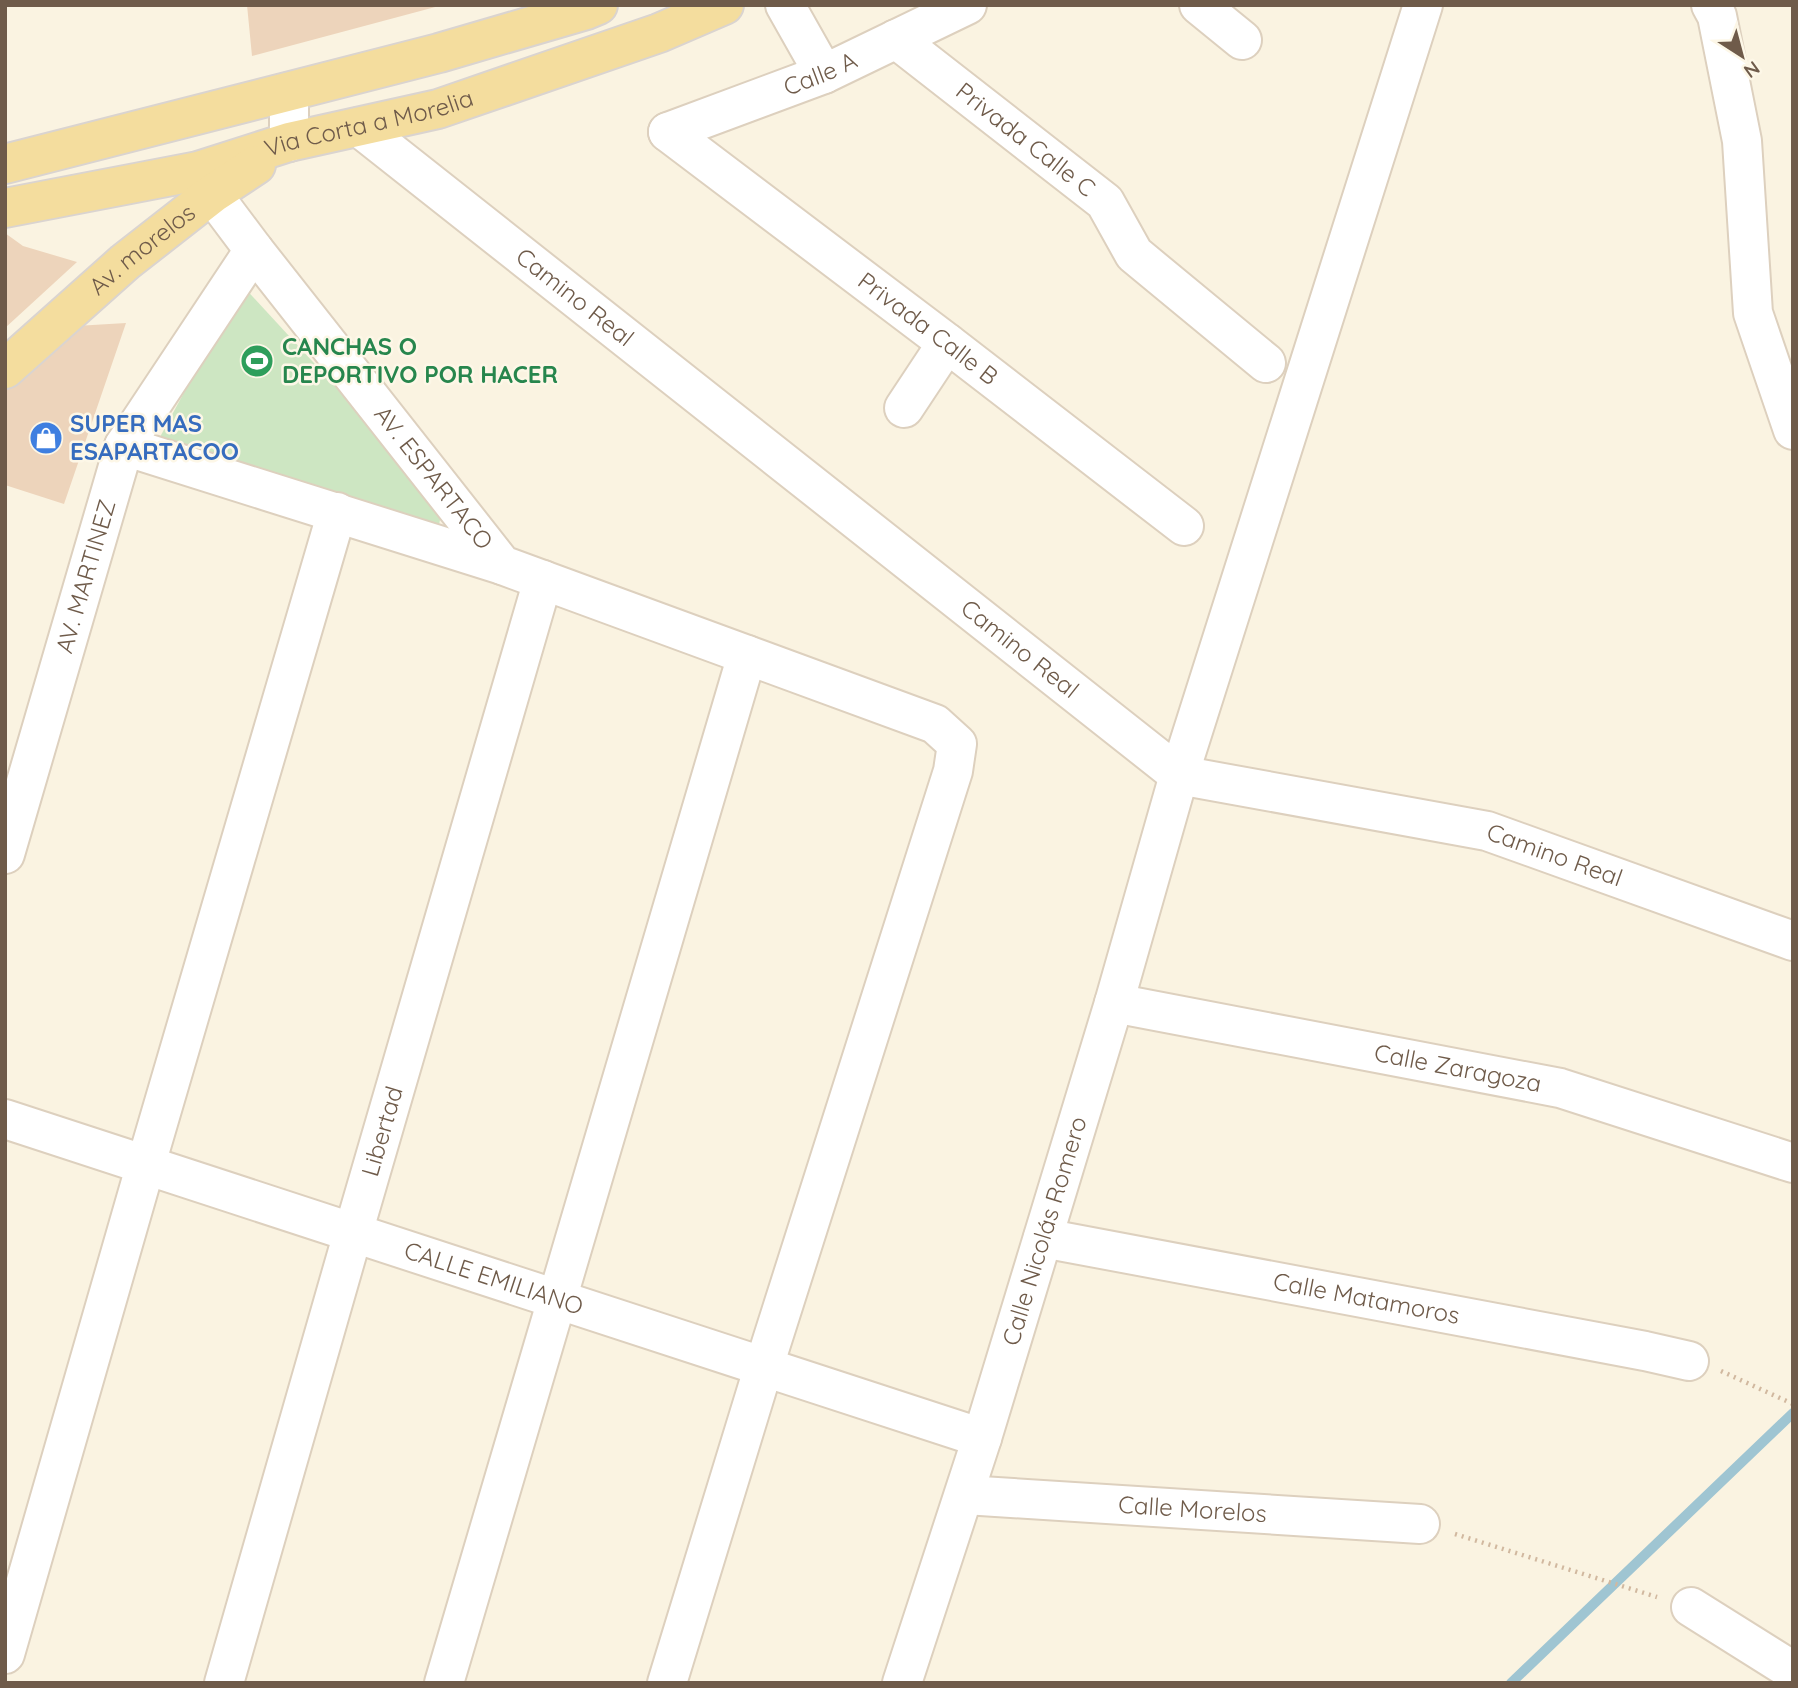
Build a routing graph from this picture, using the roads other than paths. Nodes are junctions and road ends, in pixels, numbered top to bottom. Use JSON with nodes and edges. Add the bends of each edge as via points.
{"nodes":[{"id":1,"x":724,"y":5,"type":"edge"},
{"id":2,"x":785,"y":5,"type":"edge"},
{"id":3,"x":967,"y":5,"type":"edge"},
{"id":4,"x":1199,"y":5,"type":"edge"},
{"id":5,"x":1423,"y":5,"type":"edge"},
{"id":6,"x":592,"y":7,"type":"edge"},
{"id":7,"x":1720,"y":9,"type":"edge"},
{"id":8,"x":896,"y":39,"type":"junction"},
{"id":9,"x":1241,"y":40,"type":"dead end"},
{"id":10,"x":824,"y":74,"type":"junction"},
{"id":11,"x":289,"y":92,"type":"junction"},
{"id":12,"x":359,"y":127,"type":"junction"},
{"id":13,"x":668,"y":132,"type":"joint"},
{"id":14,"x":289,"y":142,"type":"junction"},
{"id":15,"x":5,"y":164,"type":"edge"},
{"id":16,"x":212,"y":194,"type":"junction"},
{"id":17,"x":5,"y":208,"type":"edge"},
{"id":18,"x":254,"y":250,"type":"junction"},
{"id":19,"x":947,"y":343,"type":"junction"},
{"id":20,"x":1266,"y":363,"type":"dead end"},
{"id":21,"x":5,"y":369,"type":"edge"},
{"id":22,"x":904,"y":408,"type":"dead end"},
{"id":23,"x":1793,"y":430,"type":"edge"},
{"id":24,"x":124,"y":446,"type":"junction"},
{"id":25,"x":337,"y":512,"type":"junction"},
{"id":26,"x":1184,"y":526,"type":"dead end"},
{"id":27,"x":502,"y":565,"type":"junction"},
{"id":28,"x":543,"y":580,"type":"junction"},
{"id":29,"x":747,"y":655,"type":"junction"},
{"id":30,"x":1179,"y":775,"type":"junction"},
{"id":31,"x":5,"y":854,"type":"edge"},
{"id":32,"x":1793,"y":941,"type":"edge"},
{"id":33,"x":1114,"y":1003,"type":"junction"},
{"id":34,"x":5,"y":1119,"type":"edge"},
{"id":35,"x":1793,"y":1163,"type":"edge"},
{"id":36,"x":146,"y":1164,"type":"junction"},
{"id":37,"x":353,"y":1233,"type":"junction"},
{"id":38,"x":1043,"y":1238,"type":"junction"},
{"id":39,"x":557,"y":1299,"type":"junction"},
{"id":40,"x":1689,"y":1361,"type":"dead end"},
{"id":41,"x":764,"y":1366,"type":"junction"},
{"id":42,"x":982,"y":1438,"type":"junction"},
{"id":43,"x":965,"y":1495,"type":"junction"},
{"id":44,"x":1420,"y":1524,"type":"road end"},
{"id":45,"x":1691,"y":1607,"type":"dead end"},
{"id":46,"x":5,"y":1654,"type":"edge"},
{"id":47,"x":1793,"y":1671,"type":"edge"},
{"id":48,"x":224,"y":1683,"type":"edge"},
{"id":49,"x":444,"y":1683,"type":"edge"},
{"id":50,"x":667,"y":1683,"type":"edge"},
{"id":51,"x":902,"y":1683,"type":"edge"}],
"edges":[{"from":1,"to":12,"type":"main road","name":"Via Corta a Morelia","via":[[659,33],[438,110]]},
{"from":2,"to":10,"type":"street"},
{"from":3,"to":8,"type":"street","name":"Calle A"},
{"from":4,"to":9,"type":"street"},
{"from":5,"to":30,"type":"street","name":"Calle Nicolás Romero"},
{"from":6,"to":11,"type":"main road","name":"Via Corta a Morelia"},
{"from":7,"to":23,"type":"street","via":[[1742,141],[1753,313]]},
{"from":8,"to":10,"type":"street","name":"Calle A"},
{"from":8,"to":20,"type":"street","name":"Privada Calle C","via":[[1105,202],[1134,254]]},
{"from":10,"to":13,"type":"street","name":"Calle A"},
{"from":11,"to":14,"type":"street"},
{"from":11,"to":15,"type":"main road","name":"Via Corta a Morelia"},
{"from":12,"to":14,"type":"main road","name":"Via Corta a Morelia"},
{"from":12,"to":30,"type":"street","name":"Camino Real"},
{"from":13,"to":19,"type":"street","name":"Privada Calle B"},
{"from":14,"to":16,"type":"main road","name":"Av. morelos"},
{"from":14,"to":17,"type":"main road","name":"Via Corta a Morelia","via":[[198,171]]},
{"from":16,"to":18,"type":"street","name":"AV. ESPARTACO"},
{"from":16,"to":21,"type":"main road","name":"Av. morelos","via":[[125,262]]},
{"from":18,"to":24,"type":"street","name":"AV. MARTINEZ"},
{"from":18,"to":27,"type":"street","name":"AV. ESPARTACO"},
{"from":19,"to":22,"type":"street"},
{"from":19,"to":26,"type":"street","name":"Privada Calle B"},
{"from":24,"to":25,"type":"street","name":"AV. ESPARTACO"},
{"from":24,"to":31,"type":"street","name":"AV. MARTINEZ"},
{"from":25,"to":27,"type":"street","name":"AV. ESPARTACO"},
{"from":25,"to":36,"type":"street"},
{"from":27,"to":28,"type":"street","name":"AV. ESPARTACO"},
{"from":28,"to":29,"type":"street","name":"AV. ESPARTACO"},
{"from":28,"to":37,"type":"street","name":"Libertad"},
{"from":29,"to":39,"type":"street"},
{"from":29,"to":41,"type":"street","name":"AV. ESPARTACO","via":[[935,724],[957,744],[953,771]]},
{"from":30,"to":32,"type":"street","name":"Camino Real","via":[[1487,831]]},
{"from":30,"to":33,"type":"street","name":"Calle Nicolás Romero"},
{"from":33,"to":35,"type":"street","name":"Calle Zaragoza","via":[[1560,1088]]},
{"from":33,"to":38,"type":"street","name":"Calle Nicolás Romero"},
{"from":34,"to":36,"type":"street","name":"CALLE EMILIANO"},
{"from":36,"to":37,"type":"street","name":"CALLE EMILIANO"},
{"from":36,"to":46,"type":"street"},
{"from":37,"to":39,"type":"street","name":"CALLE EMILIANO"},
{"from":37,"to":48,"type":"street","name":"Libertad"},
{"from":38,"to":40,"type":"street","name":"Calle Matamoros"},
{"from":38,"to":42,"type":"street","name":"Calle Nicolás Romero"},
{"from":39,"to":41,"type":"street","name":"CALLE EMILIANO"},
{"from":39,"to":49,"type":"street"},
{"from":41,"to":42,"type":"street","name":"CALLE EMILIANO"},
{"from":41,"to":50,"type":"street"},
{"from":42,"to":43,"type":"street","name":"Calle Nicolás Romero"},
{"from":43,"to":44,"type":"street","name":"Calle Morelos"},
{"from":43,"to":51,"type":"street","name":"Calle Nicolás Romero"},
{"from":45,"to":47,"type":"street"}]}
